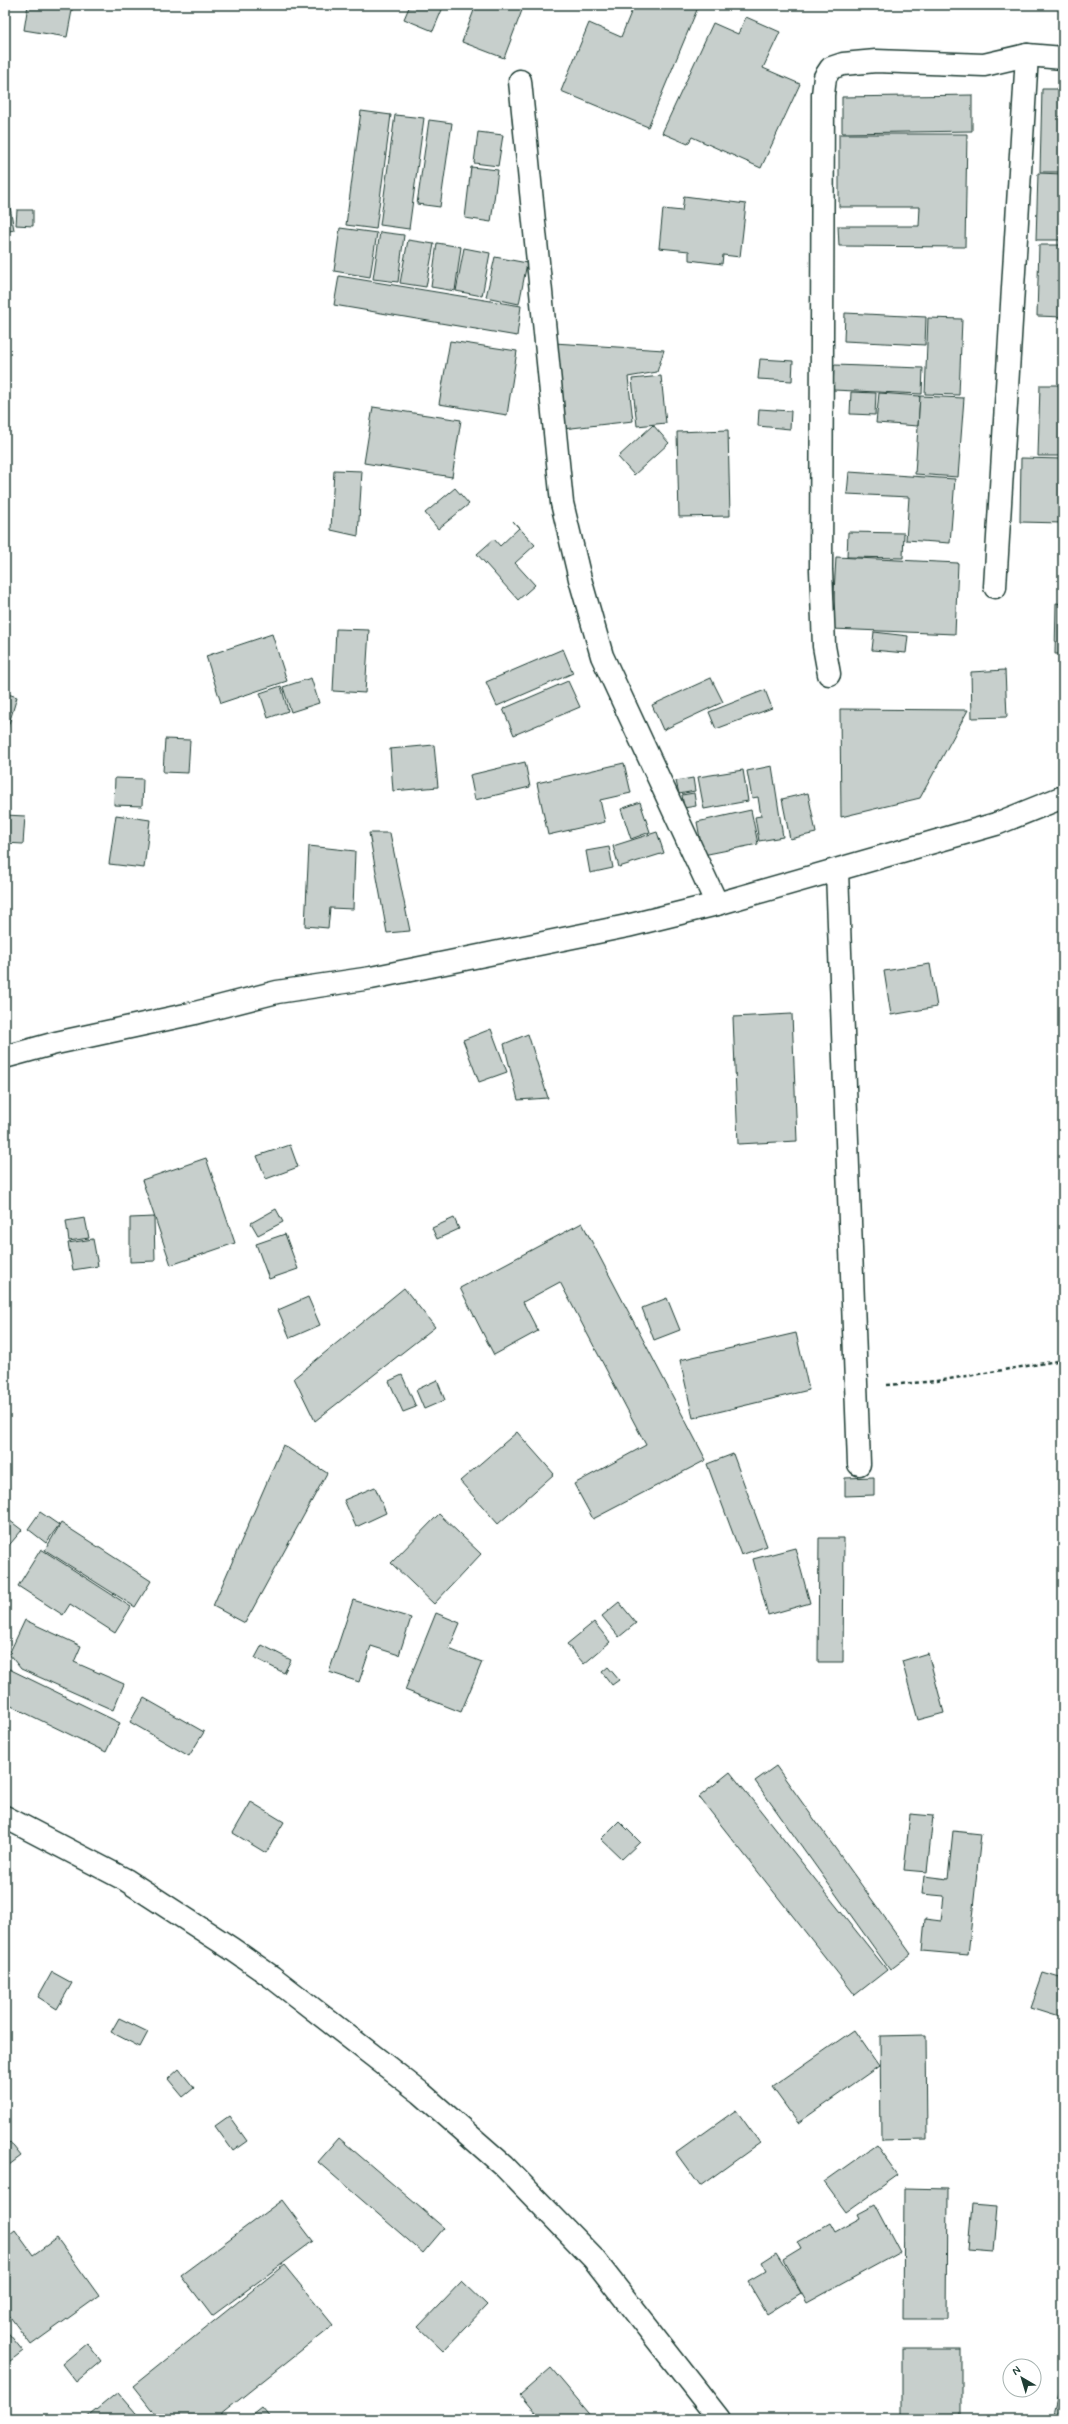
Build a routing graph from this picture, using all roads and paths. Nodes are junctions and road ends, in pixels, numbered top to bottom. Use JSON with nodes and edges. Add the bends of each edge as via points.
{"nodes":[{"id":1,"x":1027,"y":55,"type":"junction"},
{"id":2,"x":1063,"y":58,"type":"edge"},
{"id":3,"x":520,"y":81,"type":"dead end"},
{"id":4,"x":995,"y":587,"type":"dead end"},
{"id":5,"x":829,"y":674,"type":"dead end"},
{"id":6,"x":1063,"y":797,"type":"edge"},
{"id":7,"x":837,"y":871,"type":"junction"},
{"id":8,"x":717,"y":904,"type":"junction"},
{"id":9,"x":5,"y":1057,"type":"edge"},
{"id":10,"x":1063,"y":1360,"type":"edge"},
{"id":11,"x":857,"y":1387,"type":"junction"},
{"id":12,"x":859,"y":1464,"type":"dead end"},
{"id":13,"x":5,"y":1817,"type":"edge"},
{"id":14,"x":719,"y":2419,"type":"edge"}],
"edges":[{"from":1,"to":2,"type":"street"},
{"from":1,"to":4,"type":"street"},
{"from":1,"to":5,"type":"street","via":[[984,65],[876,61],[843,64],[831,68],[825,77],[821,570],[824,646]]},
{"from":3,"to":8,"type":"street","via":[[562,503],[580,579],[602,656]]},
{"from":6,"to":7,"type":"street","via":[[996,824]]},
{"from":7,"to":8,"type":"street"},
{"from":7,"to":11,"type":"street"},
{"from":8,"to":9,"type":"street","via":[[627,926],[371,978],[277,992]]},
{"from":10,"to":11,"type":"path","via":[[937,1382]]},
{"from":11,"to":12,"type":"street"},
{"from":13,"to":14,"type":"street","via":[[126,1880],[232,1949],[421,2093],[502,2165],[593,2258]]}]}
